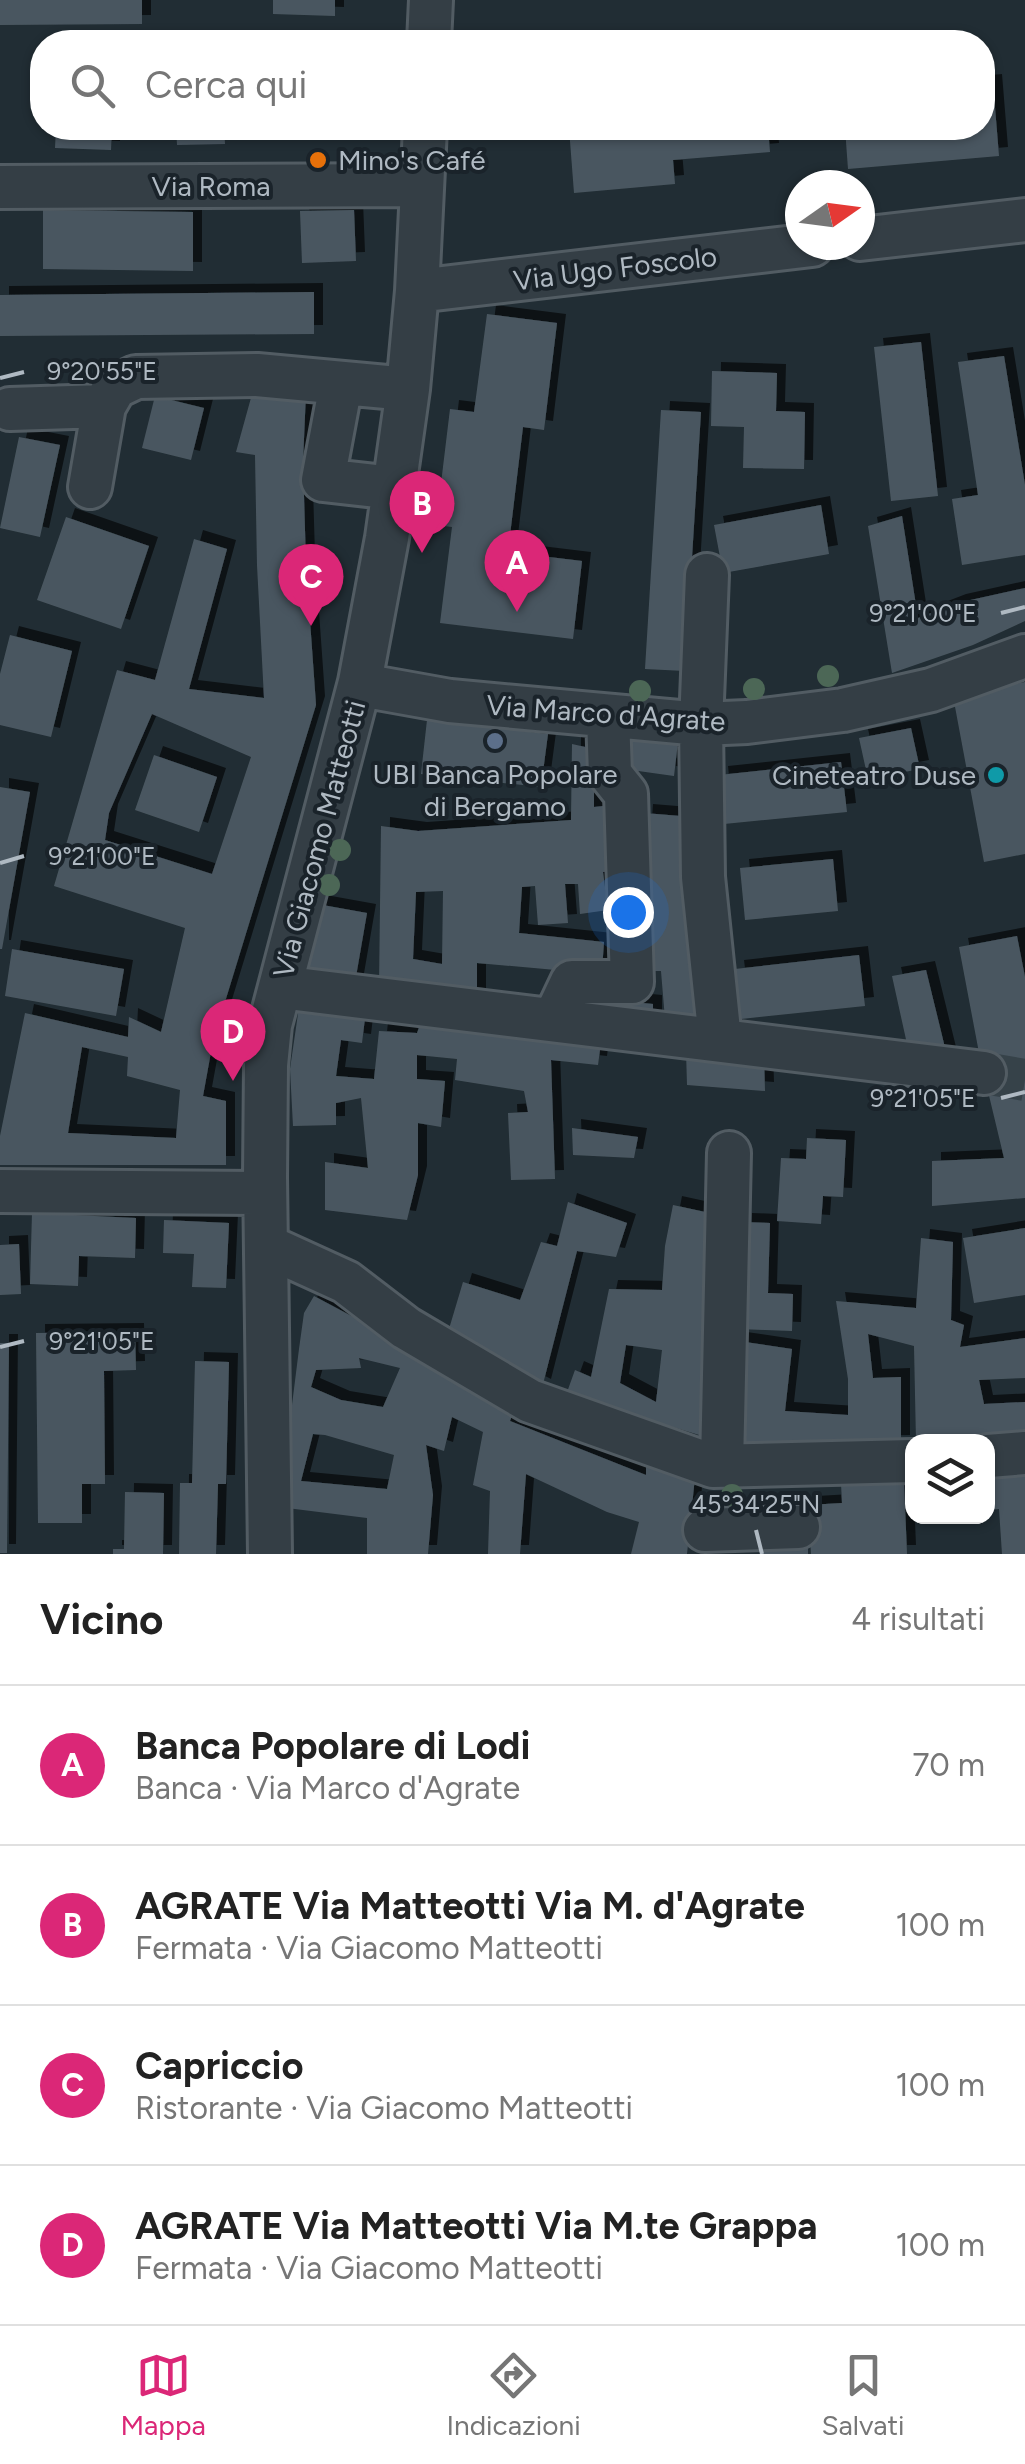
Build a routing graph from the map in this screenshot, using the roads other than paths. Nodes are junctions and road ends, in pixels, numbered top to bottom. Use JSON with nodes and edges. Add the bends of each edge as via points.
{"nodes":[{"id":1,"x":430,"y":0,"type":"edge"},
{"id":2,"x":429,"y":30,"type":"edge"},
{"id":3,"x":424,"y":140,"type":"edge"},
{"id":4,"x":422,"y":185,"type":"junction"},
{"id":5,"x":0,"y":187,"type":"edge"},
{"id":6,"x":1025,"y":220,"type":"edge"},
{"id":7,"x":875,"y":238,"type":"edge"},
{"id":8,"x":785,"y":248,"type":"edge"},
{"id":9,"x":417,"y":290,"type":"junction"},
{"id":10,"x":341,"y":384,"type":"junction"},
{"id":11,"x":408,"y":390,"type":"junction"},
{"id":12,"x":104,"y":406,"type":"junction"},
{"id":13,"x":10,"y":409,"type":"dead end"},
{"id":14,"x":90,"y":486,"type":"dead end"},
{"id":15,"x":394,"y":488,"type":"junction"},
{"id":16,"x":707,"y":575,"type":"dead end"},
{"id":17,"x":1025,"y":656,"type":"edge"},
{"id":18,"x":360,"y":682,"type":"junction"},
{"id":19,"x":608,"y":716,"type":"junction"},
{"id":20,"x":701,"y":724,"type":"junction"},
{"id":21,"x":280,"y":986,"type":"junction"},
{"id":22,"x":554,"y":1020,"type":"junction"},
{"id":23,"x":720,"y":1040,"type":"junction"},
{"id":24,"x":984,"y":1073,"type":"tunnel mouth"},
{"id":25,"x":729,"y":1153,"type":"dead end"},
{"id":26,"x":0,"y":1191,"type":"edge"},
{"id":27,"x":266,"y":1193,"type":"junction"},
{"id":28,"x":267,"y":1246,"type":"junction"},
{"id":29,"x":1025,"y":1452,"type":"edge"},
{"id":30,"x":995,"y":1455,"type":"edge"},
{"id":31,"x":905,"y":1461,"type":"edge"},
{"id":32,"x":718,"y":1466,"type":"junction"},
{"id":33,"x":798,"y":1527,"type":"dead end"},
{"id":34,"x":704,"y":1542,"type":"edge"},
{"id":35,"x":270,"y":1554,"type":"edge"}],
"edges":[{"from":1,"to":2,"type":"street"},
{"from":3,"to":4,"type":"street","name":"Via Giacomo Matteotti"},
{"from":4,"to":5,"type":"street","name":"Via Roma"},
{"from":4,"to":9,"type":"street","name":"Via Giacomo Matteotti"},
{"from":6,"to":7,"type":"street"},
{"from":8,"to":9,"type":"street","name":"Via Ugo Foscolo"},
{"from":9,"to":11,"type":"street","name":"Via Giacomo Matteotti"},
{"from":10,"to":11,"type":"street"},
{"from":10,"to":12,"type":"street","via":[[258,375],[136,377],[115,387]]},
{"from":10,"to":15,"type":"street","via":[[323,480]]},
{"from":11,"to":15,"type":"street","name":"Via Giacomo Matteotti"},
{"from":12,"to":13,"type":"street"},
{"from":12,"to":14,"type":"street"},
{"from":15,"to":18,"type":"street","name":"Via Giacomo Matteotti"},
{"from":16,"to":20,"type":"street"},
{"from":17,"to":20,"type":"street","name":"Via Marco d'Agrate","via":[[931,690],[843,710]]},
{"from":18,"to":19,"type":"street","name":"Via Marco d'Agrate","via":[[450,702]]},
{"from":18,"to":21,"type":"street","name":"Via Giacomo Matteotti"},
{"from":19,"to":20,"type":"street","name":"Via Marco d'Agrate"},
{"from":19,"to":22,"type":"street","via":[[610,774],[626,794],[632,982],[572,982]]},
{"from":20,"to":23,"type":"street","via":[[702,877]]},
{"from":21,"to":22,"type":"street"},
{"from":21,"to":27,"type":"street","name":"Via Giacomo Matteotti","via":[[266,1065]]},
{"from":22,"to":23,"type":"street"},
{"from":23,"to":24,"type":"street"},
{"from":25,"to":32,"type":"street"},
{"from":26,"to":27,"type":"street"},
{"from":27,"to":28,"type":"street","name":"Via Giacomo Matteotti"},
{"from":28,"to":32,"type":"street","via":[[346,1282],[406,1328],[530,1401]]},
{"from":28,"to":35,"type":"street","name":"Via Giacomo Matteotti"},
{"from":29,"to":30,"type":"street"},
{"from":31,"to":32,"type":"street"},
{"from":32,"to":34,"type":"street"},
{"from":33,"to":34,"type":"street"}]}
